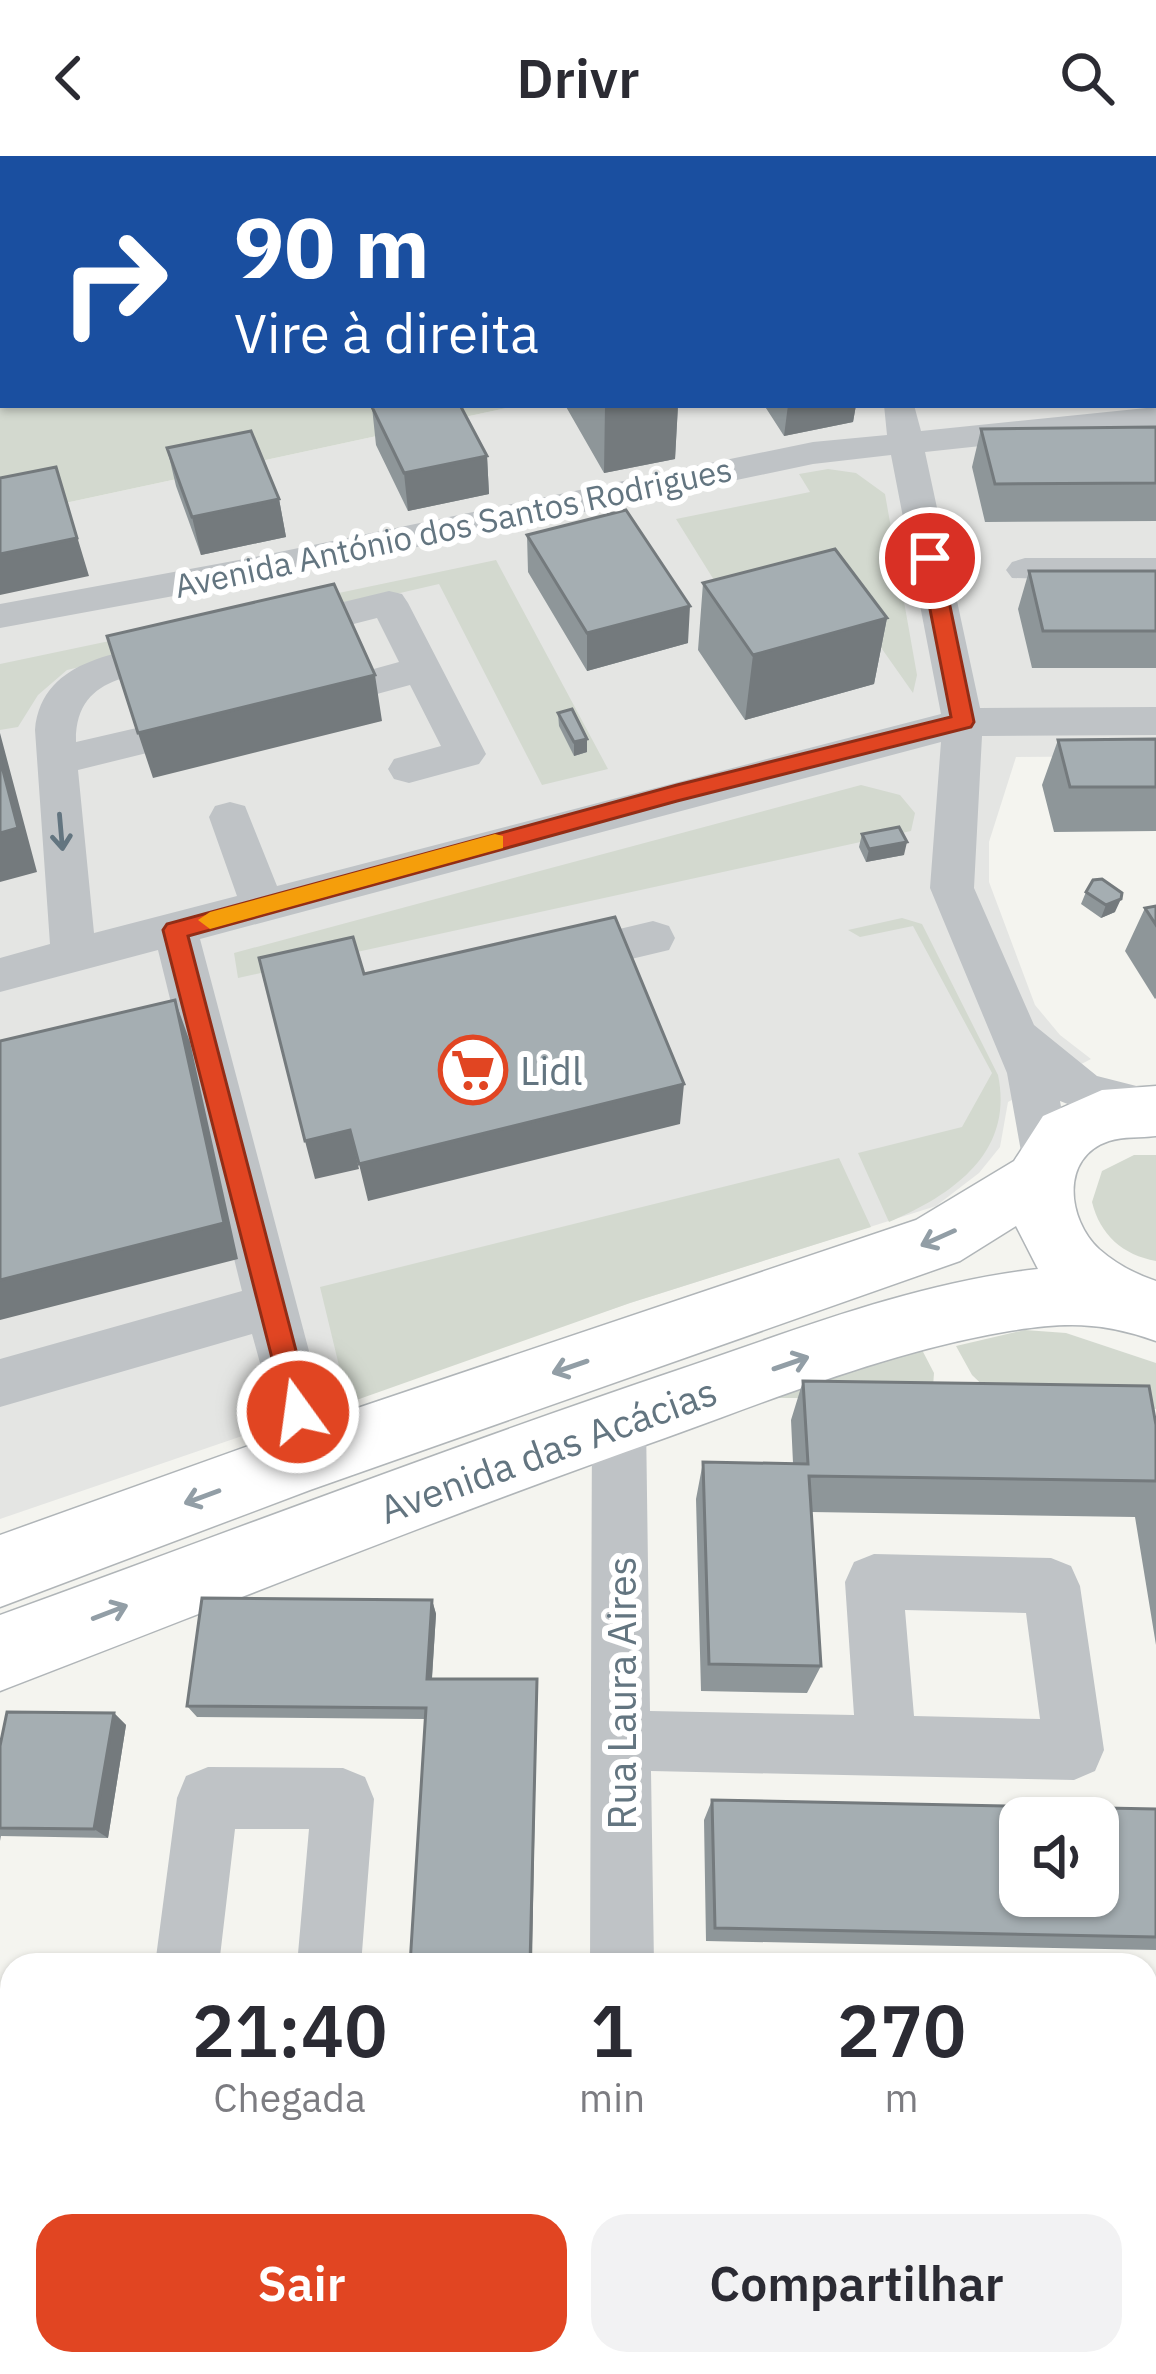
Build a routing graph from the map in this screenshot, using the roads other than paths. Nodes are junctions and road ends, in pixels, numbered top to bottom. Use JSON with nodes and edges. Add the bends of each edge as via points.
{"nodes":[{"id":1,"x":1156,"y":418,"type":"edge"},
{"id":2,"x":902,"y":422,"type":"edge"},
{"id":3,"x":1025,"y":570,"type":"edge"},
{"id":4,"x":1156,"y":570,"type":"edge"},
{"id":5,"x":0,"y":616,"type":"edge"},
{"id":6,"x":422,"y":669,"type":"junction"},
{"id":7,"x":366,"y":684,"type":"edge"},
{"id":8,"x":1156,"y":721,"type":"edge"},
{"id":9,"x":963,"y":722,"type":"junction"},
{"id":10,"x":141,"y":741,"type":"edge"},
{"id":11,"x":56,"y":761,"type":"junction"},
{"id":12,"x":409,"y":769,"type":"dead end"},
{"id":13,"x":230,"y":817,"type":"dead end"},
{"id":14,"x":262,"y":905,"type":"junction"},
{"id":15,"x":175,"y":930,"type":"junction"},
{"id":16,"x":653,"y":938,"type":"dead end"},
{"id":17,"x":74,"y":957,"type":"junction"},
{"id":18,"x":514,"y":969,"type":"edge"},
{"id":19,"x":0,"y":975,"type":"edge"},
{"id":20,"x":1008,"y":1025,"type":"junction"},
{"id":21,"x":1156,"y":1111,"type":"edge"},
{"id":22,"x":1042,"y":1168,"type":"junction"},
{"id":23,"x":271,"y":1306,"type":"junction"},
{"id":24,"x":1140,"y":1307,"type":"edge"},
{"id":25,"x":0,"y":1383,"type":"edge"},
{"id":26,"x":619,"y":1421,"type":"junction"},
{"id":27,"x":310,"y":1457,"type":"junction"},
{"id":28,"x":0,"y":1571,"type":"edge"},
{"id":29,"x":0,"y":1653,"type":"edge"},
{"id":30,"x":621,"y":1740,"type":"junction"},
{"id":31,"x":886,"y":1746,"type":"dead end"},
{"id":32,"x":189,"y":1953,"type":"edge"},
{"id":33,"x":330,"y":1953,"type":"edge"},
{"id":34,"x":622,"y":1953,"type":"edge"}],
"edges":[{"from":1,"to":2,"type":"street","name":"Avenida António dos Santos Rodrigues"},
{"from":2,"to":5,"type":"street","name":"Avenida António dos Santos Rodrigues","via":[[813,453]]},
{"from":2,"to":9,"type":"street"},
{"from":3,"to":4,"type":"street"},
{"from":6,"to":7,"type":"street"},
{"from":6,"to":11,"type":"street","via":[[389,603],[86,677],[58,709]]},
{"from":6,"to":12,"type":"street","via":[[465,754]]},
{"from":8,"to":9,"type":"street"},
{"from":9,"to":14,"type":"street"},
{"from":9,"to":20,"type":"street","via":[[952,888]]},
{"from":10,"to":11,"type":"street"},
{"from":11,"to":17,"type":"street","one_way":true},
{"from":13,"to":14,"type":"street"},
{"from":14,"to":15,"type":"street"},
{"from":15,"to":17,"type":"street"},
{"from":15,"to":23,"type":"street"},
{"from":16,"to":18,"type":"street"},
{"from":17,"to":19,"type":"street"},
{"from":20,"to":21,"type":"street","via":[[1053,1076],[1081,1094]]},
{"from":20,"to":22,"type":"street","via":[[1031,1073]]},
{"from":21,"to":22,"type":"main road","name":"Avenida das Acácias","via":[[1092,1118],[1060,1138]]},
{"from":22,"to":24,"type":"main road","name":"Avenida das Acácias","via":[[1041,1216],[1059,1254]]},
{"from":22,"to":27,"type":"main road","name":"Avenida das Acácias","one_way":true,"via":[[937,1241]]},
{"from":23,"to":25,"type":"street"},
{"from":23,"to":27,"type":"street"},
{"from":26,"to":24,"type":"main road","name":"Avenida das Acácias","one_way":true,"via":[[992,1301]]},
{"from":29,"to":26,"type":"main road","name":"Avenida das Acácias","one_way":true},
{"from":26,"to":30,"type":"street","name":"Rua Laura Aires"},
{"from":27,"to":28,"type":"main road","name":"Avenida das Acácias","one_way":true},
{"from":30,"to":31,"type":"street"},
{"from":30,"to":34,"type":"street","name":"Rua Laura Aires"},
{"from":32,"to":33,"type":"street","via":[[208,1798],[253,1798],[343,1799]]}]}
